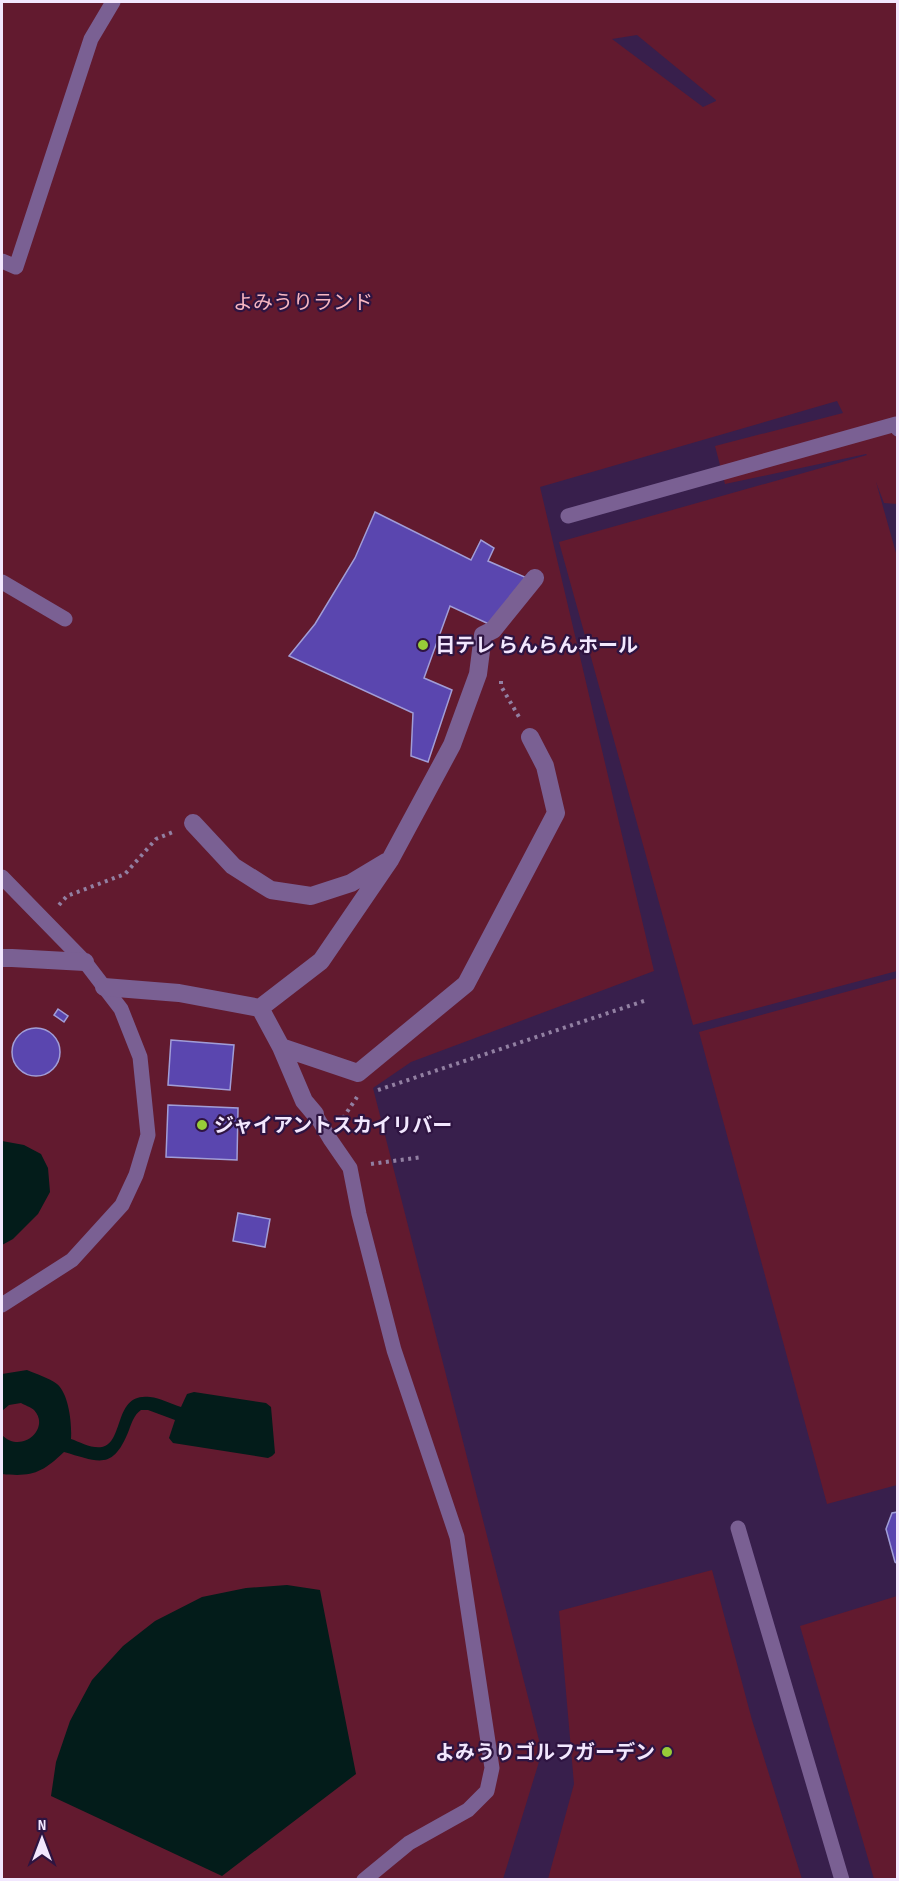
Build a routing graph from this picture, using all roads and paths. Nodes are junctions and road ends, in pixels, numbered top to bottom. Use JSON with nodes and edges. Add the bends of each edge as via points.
{"nodes":[{"id":1,"x":113,"y":2,"type":"edge"},
{"id":2,"x":2,"y":261,"type":"edge"},
{"id":3,"x":897,"y":429,"type":"edge"},
{"id":4,"x":568,"y":516,"type":"dead end"},
{"id":5,"x":535,"y":578,"type":"dead end"},
{"id":6,"x":2,"y":582,"type":"edge"},
{"id":7,"x":65,"y":619,"type":"dead end"},
{"id":8,"x":500,"y":675,"type":"dead end"},
{"id":9,"x":530,"y":737,"type":"joint"},
{"id":10,"x":193,"y":823,"type":"joint"},
{"id":11,"x":390,"y":860,"type":"junction"},
{"id":12,"x":2,"y":877,"type":"edge"},
{"id":13,"x":45,"y":921,"type":"junction"},
{"id":14,"x":7,"y":958,"type":"edge"},
{"id":15,"x":85,"y":962,"type":"junction"},
{"id":16,"x":104,"y":987,"type":"junction"},
{"id":17,"x":644,"y":1001,"type":"dead end"},
{"id":18,"x":260,"y":1008,"type":"junction"},
{"id":19,"x":281,"y":1047,"type":"junction"},
{"id":20,"x":368,"y":1093,"type":"dead end"},
{"id":21,"x":357,"y":1096,"type":"dead end"},
{"id":22,"x":315,"y":1114,"type":"joint"},
{"id":23,"x":330,"y":1139,"type":"junction"},
{"id":24,"x":423,"y":1156,"type":"dead end"},
{"id":25,"x":350,"y":1168,"type":"junction"},
{"id":26,"x":2,"y":1305,"type":"edge"},
{"id":27,"x":738,"y":1528,"type":"dead end"},
{"id":28,"x":364,"y":1880,"type":"edge"},
{"id":29,"x":842,"y":1880,"type":"edge"}],
"edges":[{"from":1,"to":2,"type":"lane","via":[[91,39],[16,267]]},
{"from":3,"to":4,"type":"lane","via":[[896,424]]},
{"from":5,"to":11,"type":"street","via":[[493,630],[483,635],[478,674],[452,745]]},
{"from":6,"to":7,"type":"lane"},
{"from":8,"to":9,"type":"path","via":[[501,686]]},
{"from":9,"to":19,"type":"street","via":[[545,766],[555,813],[466,984],[358,1073]]},
{"from":10,"to":11,"type":"street","via":[[233,866],[271,890],[311,896],[351,883]]},
{"from":10,"to":13,"type":"path","via":[[156,839],[125,874],[67,896]]},
{"from":11,"to":18,"type":"street","via":[[321,961]]},
{"from":12,"to":13,"type":"lane"},
{"from":13,"to":15,"type":"lane"},
{"from":14,"to":15,"type":"street"},
{"from":15,"to":16,"type":"lane"},
{"from":16,"to":18,"type":"street","via":[[179,993]]},
{"from":16,"to":26,"type":"lane","via":[[121,1010],[140,1057],[148,1135],[136,1175],[122,1205],[72,1260]]},
{"from":17,"to":20,"type":"path"},
{"from":18,"to":19,"type":"street"},
{"from":19,"to":22,"type":"street","via":[[304,1101]]},
{"from":21,"to":23,"type":"path"},
{"from":22,"to":23,"type":"lane"},
{"from":23,"to":25,"type":"lane"},
{"from":24,"to":25,"type":"path"},
{"from":25,"to":28,"type":"lane","via":[[394,1350],[457,1537],[492,1768],[487,1791],[468,1810],[409,1843]]},
{"from":27,"to":29,"type":"lane"}]}
